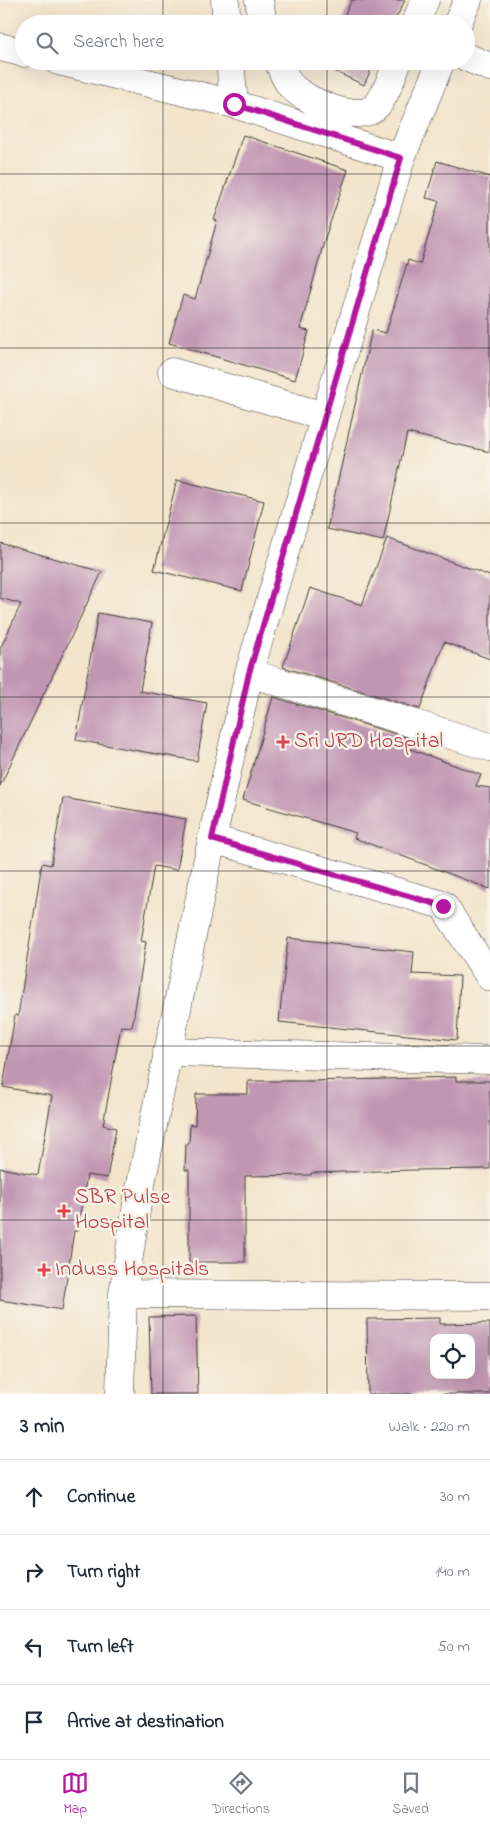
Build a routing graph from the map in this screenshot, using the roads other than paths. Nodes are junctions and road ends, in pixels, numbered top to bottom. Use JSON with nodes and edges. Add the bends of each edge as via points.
{"nodes":[{"id":1,"x":225,"y":0,"type":"edge"},
{"id":2,"x":425,"y":0,"type":"edge"},
{"id":3,"x":468,"y":0,"type":"edge"},
{"id":4,"x":226,"y":15,"type":"edge"},
{"id":5,"x":419,"y":15,"type":"edge"},
{"id":6,"x":462,"y":15,"type":"edge"},
{"id":7,"x":0,"y":47,"type":"edge"},
{"id":8,"x":15,"y":51,"type":"edge"},
{"id":9,"x":475,"y":61,"type":"edge"},
{"id":10,"x":490,"y":67,"type":"edge"},
{"id":11,"x":95,"y":70,"type":"edge"},
{"id":12,"x":231,"y":70,"type":"edge"},
{"id":13,"x":394,"y":70,"type":"edge"},
{"id":14,"x":437,"y":70,"type":"edge"},
{"id":15,"x":284,"y":73,"type":"edge"},
{"id":16,"x":234,"y":104,"type":"junction"},
{"id":17,"x":277,"y":117,"type":"junction"},
{"id":18,"x":401,"y":158,"type":"junction"},
{"id":19,"x":172,"y":372,"type":"dead end"},
{"id":20,"x":324,"y":416,"type":"junction"},
{"id":21,"x":249,"y":673,"type":"junction"},
{"id":22,"x":490,"y":747,"type":"edge"},
{"id":23,"x":212,"y":839,"type":"junction"},
{"id":24,"x":490,"y":977,"type":"edge"},
{"id":25,"x":167,"y":1052,"type":"junction"},
{"id":26,"x":490,"y":1060,"type":"edge"},
{"id":27,"x":123,"y":1294,"type":"junction"},
{"id":28,"x":490,"y":1296,"type":"edge"},
{"id":29,"x":120,"y":1394,"type":"edge"}],
"edges":[{"from":1,"to":4,"type":"street"},
{"from":2,"to":5,"type":"street"},
{"from":3,"to":6,"type":"street"},
{"from":7,"to":8,"type":"street"},
{"from":9,"to":10,"type":"street"},
{"from":11,"to":16,"type":"street"},
{"from":12,"to":16,"type":"street"},
{"from":13,"to":15,"type":"street","via":[[378,104],[364,113],[340,112],[299,92]]},
{"from":14,"to":18,"type":"street"},
{"from":15,"to":17,"type":"street"},
{"from":16,"to":17,"type":"street"},
{"from":17,"to":18,"type":"street"},
{"from":18,"to":20,"type":"street"},
{"from":19,"to":20,"type":"street"},
{"from":20,"to":21,"type":"street"},
{"from":21,"to":22,"type":"street"},
{"from":21,"to":23,"type":"street"},
{"from":23,"to":24,"type":"street","via":[[443,906]]},
{"from":23,"to":25,"type":"street"},
{"from":25,"to":26,"type":"street"},
{"from":25,"to":27,"type":"street"},
{"from":27,"to":28,"type":"street"},
{"from":27,"to":29,"type":"street"}]}
